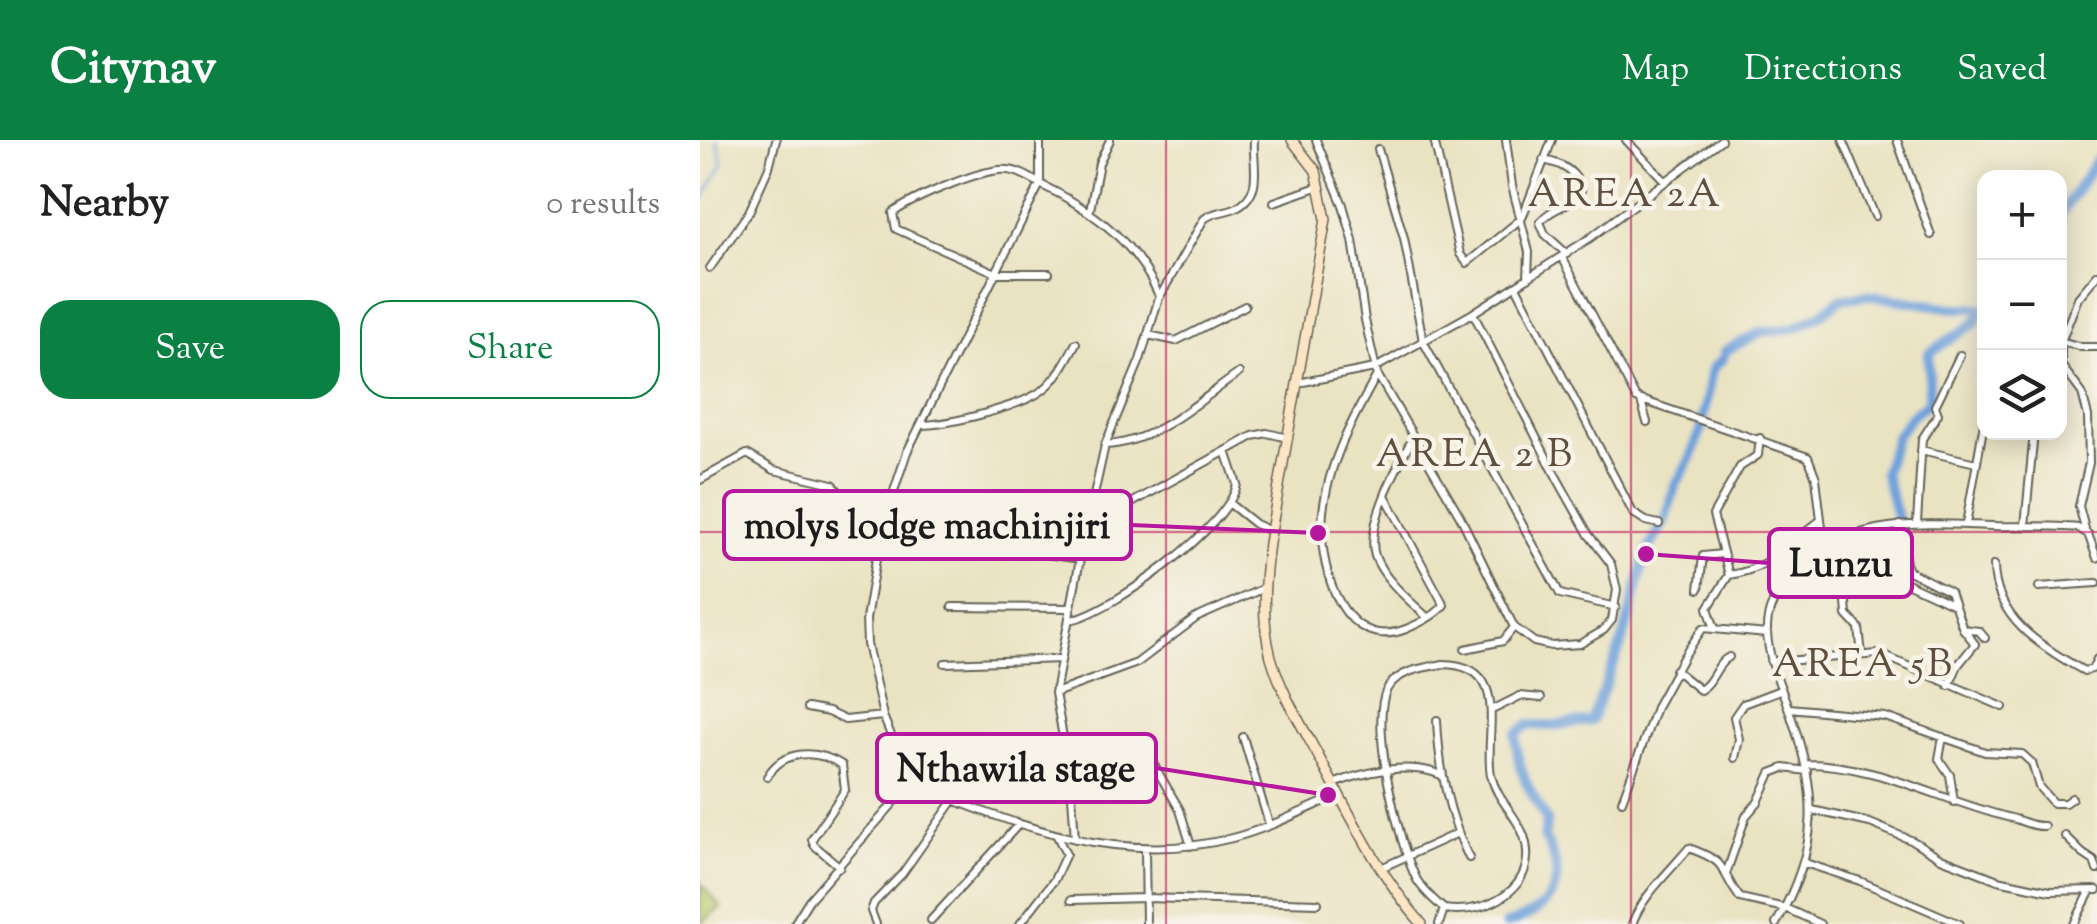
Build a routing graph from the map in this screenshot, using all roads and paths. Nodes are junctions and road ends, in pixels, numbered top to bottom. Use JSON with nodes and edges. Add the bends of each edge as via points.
{"nodes":[{"id":1,"x":776,"y":140,"type":"edge"},
{"id":2,"x":1040,"y":140,"type":"edge"},
{"id":3,"x":1110,"y":140,"type":"edge"},
{"id":4,"x":1254,"y":140,"type":"edge"},
{"id":5,"x":1292,"y":140,"type":"edge"},
{"id":6,"x":1316,"y":140,"type":"edge"},
{"id":7,"x":1434,"y":140,"type":"edge"},
{"id":8,"x":1506,"y":140,"type":"edge"},
{"id":9,"x":1552,"y":140,"type":"edge"},
{"id":10,"x":1626,"y":140,"type":"edge"},
{"id":11,"x":1721,"y":140,"type":"edge"},
{"id":12,"x":1843,"y":140,"type":"edge"},
{"id":13,"x":1897,"y":140,"type":"edge"},
{"id":14,"x":1710,"y":143,"type":"edge"},
{"id":15,"x":1378,"y":149,"type":"dead end"},
{"id":16,"x":1318,"y":150,"type":"junction"},
{"id":17,"x":1308,"y":158,"type":"junction"},
{"id":18,"x":1542,"y":160,"type":"junction"},
{"id":19,"x":1666,"y":182,"type":"junction"},
{"id":20,"x":1040,"y":184,"type":"junction"},
{"id":21,"x":1321,"y":185,"type":"junction"},
{"id":22,"x":1274,"y":202,"type":"dead end"},
{"id":23,"x":1090,"y":211,"type":"junction"},
{"id":24,"x":1874,"y":216,"type":"dead end"},
{"id":25,"x":1521,"y":219,"type":"junction"},
{"id":26,"x":1540,"y":222,"type":"junction"},
{"id":27,"x":1931,"y":235,"type":"dead end"},
{"id":28,"x":1564,"y":255,"type":"junction"},
{"id":29,"x":710,"y":268,"type":"dead end"},
{"id":30,"x":996,"y":273,"type":"junction"},
{"id":31,"x":1050,"y":273,"type":"dead end"},
{"id":32,"x":2097,"y":274,"type":"edge"},
{"id":33,"x":1528,"y":278,"type":"junction"},
{"id":34,"x":1516,"y":286,"type":"junction"},
{"id":35,"x":1159,"y":298,"type":"junction"},
{"id":36,"x":1245,"y":306,"type":"dead end"},
{"id":37,"x":1473,"y":313,"type":"junction"},
{"id":38,"x":2067,"y":325,"type":"edge"},
{"id":39,"x":1148,"y":335,"type":"junction"},
{"id":40,"x":1423,"y":341,"type":"junction"},
{"id":41,"x":1076,"y":343,"type":"dead end"},
{"id":42,"x":2067,"y":344,"type":"edge"},
{"id":43,"x":2097,"y":346,"type":"edge"},
{"id":44,"x":2061,"y":350,"type":"edge"},
{"id":45,"x":1960,"y":355,"type":"dead end"},
{"id":46,"x":1376,"y":371,"type":"junction"},
{"id":47,"x":1239,"y":373,"type":"dead end"},
{"id":48,"x":1298,"y":384,"type":"junction"},
{"id":49,"x":1640,"y":399,"type":"junction"},
{"id":50,"x":1646,"y":422,"type":"dead end"},
{"id":51,"x":921,"y":425,"type":"junction"},
{"id":52,"x":2097,"y":426,"type":"edge"},
{"id":53,"x":2088,"y":435,"type":"junction"},
{"id":54,"x":1414,"y":436,"type":"junction"},
{"id":55,"x":1288,"y":438,"type":"junction"},
{"id":56,"x":1760,"y":438,"type":"junction"},
{"id":57,"x":1981,"y":440,"type":"edge"},
{"id":58,"x":2032,"y":440,"type":"edge"},
{"id":59,"x":1105,"y":445,"type":"junction"},
{"id":60,"x":1920,"y":450,"type":"junction"},
{"id":61,"x":1226,"y":451,"type":"junction"},
{"id":62,"x":1976,"y":463,"type":"junction"},
{"id":63,"x":700,"y":480,"type":"edge"},
{"id":64,"x":1386,"y":497,"type":"junction"},
{"id":65,"x":1230,"y":504,"type":"junction"},
{"id":66,"x":1090,"y":510,"type":"junction"},
{"id":67,"x":1822,"y":520,"type":"junction"},
{"id":68,"x":1917,"y":523,"type":"junction"},
{"id":69,"x":1659,"y":524,"type":"dead end"},
{"id":70,"x":1966,"y":524,"type":"junction"},
{"id":71,"x":1900,"y":525,"type":"junction"},
{"id":72,"x":2025,"y":526,"type":"junction"},
{"id":73,"x":1271,"y":531,"type":"junction"},
{"id":74,"x":1879,"y":531,"type":"junction"},
{"id":75,"x":2085,"y":531,"type":"junction"},
{"id":76,"x":881,"y":532,"type":"junction"},
{"id":77,"x":1823,"y":547,"type":"junction"},
{"id":78,"x":1722,"y":554,"type":"junction"},
{"id":79,"x":2097,"y":558,"type":"edge"},
{"id":80,"x":1080,"y":559,"type":"junction"},
{"id":81,"x":1994,"y":564,"type":"dead end"},
{"id":82,"x":1728,"y":574,"type":"junction"},
{"id":83,"x":2097,"y":583,"type":"edge"},
{"id":84,"x":2038,"y":587,"type":"dead end"},
{"id":85,"x":1264,"y":588,"type":"junction"},
{"id":86,"x":1699,"y":589,"type":"dead end"},
{"id":87,"x":1954,"y":605,"type":"junction"},
{"id":88,"x":952,"y":607,"type":"dead end"},
{"id":89,"x":1616,"y":607,"type":"junction"},
{"id":90,"x":1071,"y":608,"type":"junction"},
{"id":91,"x":1427,"y":618,"type":"junction"},
{"id":92,"x":1070,"y":620,"type":"junction"},
{"id":93,"x":1514,"y":627,"type":"junction"},
{"id":94,"x":1715,"y":628,"type":"junction"},
{"id":95,"x":1963,"y":628,"type":"junction"},
{"id":96,"x":1767,"y":634,"type":"junction"},
{"id":97,"x":1985,"y":638,"type":"dead end"},
{"id":98,"x":1464,"y":649,"type":"dead end"},
{"id":99,"x":1862,"y":655,"type":"junction"},
{"id":100,"x":1729,"y":658,"type":"dead end"},
{"id":101,"x":1062,"y":660,"type":"junction"},
{"id":102,"x":1771,"y":662,"type":"junction"},
{"id":103,"x":945,"y":663,"type":"dead end"},
{"id":104,"x":2096,"y":664,"type":"edge"},
{"id":105,"x":1676,"y":670,"type":"junction"},
{"id":106,"x":1949,"y":686,"type":"junction"},
{"id":107,"x":1780,"y":690,"type":"junction"},
{"id":108,"x":1055,"y":693,"type":"junction"},
{"id":109,"x":1541,"y":698,"type":"dead end"},
{"id":110,"x":2004,"y":707,"type":"dead end"},
{"id":111,"x":808,"y":708,"type":"dead end"},
{"id":112,"x":1788,"y":708,"type":"junction"},
{"id":113,"x":1494,"y":710,"type":"junction"},
{"id":114,"x":883,"y":716,"type":"junction"},
{"id":115,"x":1437,"y":720,"type":"dead end"},
{"id":116,"x":1243,"y":737,"type":"dead end"},
{"id":117,"x":1943,"y":737,"type":"junction"},
{"id":118,"x":1735,"y":758,"type":"dead end"},
{"id":119,"x":1006,"y":759,"type":"dead end"},
{"id":120,"x":1154,"y":765,"type":"dead end"},
{"id":121,"x":1807,"y":767,"type":"junction"},
{"id":122,"x":1386,"y":768,"type":"junction"},
{"id":123,"x":1442,"y":775,"type":"junction"},
{"id":124,"x":767,"y":777,"type":"dead end"},
{"id":125,"x":1071,"y":781,"type":"junction"},
{"id":126,"x":911,"y":782,"type":"junction"},
{"id":127,"x":1333,"y":784,"type":"junction"},
{"id":128,"x":1339,"y":796,"type":"junction"},
{"id":129,"x":2072,"y":798,"type":"dead end"},
{"id":130,"x":954,"y":800,"type":"junction"},
{"id":131,"x":1622,"y":801,"type":"dead end"},
{"id":132,"x":1954,"y":802,"type":"junction"},
{"id":133,"x":1812,"y":810,"type":"junction"},
{"id":134,"x":1018,"y":824,"type":"junction"},
{"id":135,"x":1268,"y":824,"type":"junction"},
{"id":136,"x":2044,"y":826,"type":"dead end"},
{"id":137,"x":1458,"y":833,"type":"junction"},
{"id":138,"x":1056,"y":836,"type":"junction"},
{"id":139,"x":2065,"y":836,"type":"dead end"},
{"id":140,"x":1075,"y":839,"type":"junction"},
{"id":141,"x":1191,"y":846,"type":"junction"},
{"id":142,"x":1146,"y":848,"type":"junction"},
{"id":143,"x":1408,"y":856,"type":"junction"},
{"id":144,"x":1470,"y":858,"type":"dead end"},
{"id":145,"x":1806,"y":863,"type":"junction"},
{"id":146,"x":840,"y":867,"type":"junction"},
{"id":147,"x":1381,"y":868,"type":"junction"},
{"id":148,"x":2097,"y":870,"type":"edge"},
{"id":149,"x":1727,"y":871,"type":"junction"},
{"id":150,"x":2093,"y":892,"type":"edge"},
{"id":151,"x":1146,"y":898,"type":"junction"},
{"id":152,"x":1071,"y":900,"type":"dead end"},
{"id":153,"x":1318,"y":903,"type":"dead end"},
{"id":154,"x":1785,"y":908,"type":"junction"},
{"id":155,"x":1444,"y":909,"type":"junction"},
{"id":156,"x":931,"y":920,"type":"dead end"},
{"id":157,"x":794,"y":924,"type":"edge"},
{"id":158,"x":876,"y":924,"type":"edge"},
{"id":159,"x":1020,"y":924,"type":"edge"},
{"id":160,"x":1146,"y":924,"type":"edge"},
{"id":161,"x":1422,"y":924,"type":"edge"},
{"id":162,"x":1439,"y":924,"type":"edge"},
{"id":163,"x":1632,"y":924,"type":"edge"},
{"id":164,"x":1776,"y":924,"type":"edge"},
{"id":165,"x":1820,"y":924,"type":"edge"},
{"id":166,"x":1960,"y":924,"type":"edge"},
{"id":167,"x":2074,"y":924,"type":"edge"}],
"edges":[{"from":1,"to":29,"type":"street","via":[[749,212]]},
{"from":2,"to":20,"type":"street"},
{"from":3,"to":23,"type":"street"},
{"from":4,"to":35,"type":"street","via":[[1252,191],[1239,206],[1204,219]]},
{"from":5,"to":17,"type":"main road"},
{"from":6,"to":16,"type":"street"},
{"from":7,"to":25,"type":"street","via":[[1464,263]]},
{"from":8,"to":25,"type":"street"},
{"from":9,"to":18,"type":"street"},
{"from":10,"to":19,"type":"street"},
{"from":11,"to":14,"type":"street"},
{"from":12,"to":24,"type":"street"},
{"from":13,"to":27,"type":"street"},
{"from":14,"to":19,"type":"street"},
{"from":15,"to":40,"type":"street","via":[[1404,238]]},
{"from":16,"to":17,"type":"street"},
{"from":16,"to":46,"type":"street","via":[[1353,240]]},
{"from":17,"to":21,"type":"main road"},
{"from":18,"to":25,"type":"street"},
{"from":18,"to":26,"type":"street","via":[[1564,166],[1580,190]]},
{"from":19,"to":28,"type":"street"},
{"from":20,"to":23,"type":"street"},
{"from":20,"to":30,"type":"street"},
{"from":20,"to":30,"type":"street","via":[[1012,170],[993,171],[893,213],[896,229]]},
{"from":21,"to":22,"type":"street"},
{"from":21,"to":48,"type":"main road","via":[[1324,240]]},
{"from":23,"to":35,"type":"street","via":[[1132,253]]},
{"from":25,"to":26,"type":"street"},
{"from":25,"to":33,"type":"street"},
{"from":26,"to":28,"type":"street"},
{"from":28,"to":33,"type":"street"},
{"from":28,"to":49,"type":"street"},
{"from":30,"to":31,"type":"street"},
{"from":30,"to":51,"type":"street"},
{"from":32,"to":38,"type":"street"},
{"from":33,"to":34,"type":"street"},
{"from":34,"to":37,"type":"street"},
{"from":34,"to":69,"type":"street","via":[[1633,513]]},
{"from":35,"to":39,"type":"street"},
{"from":36,"to":39,"type":"street","via":[[1176,341]]},
{"from":37,"to":40,"type":"street"},
{"from":37,"to":89,"type":"street","via":[[1557,478],[1611,564]]},
{"from":39,"to":59,"type":"street"},
{"from":40,"to":46,"type":"street"},
{"from":40,"to":89,"type":"street","via":[[1560,594]]},
{"from":41,"to":51,"type":"street","via":[[1041,393],[950,423]]},
{"from":42,"to":43,"type":"street"},
{"from":44,"to":53,"type":"street","via":[[2062,365],[2087,408]]},
{"from":45,"to":60,"type":"street"},
{"from":46,"to":48,"type":"street"},
{"from":46,"to":54,"type":"street"},
{"from":46,"to":91,"type":"street","via":[[1332,466],[1322,522],[1325,571],[1364,630],[1394,633]]},
{"from":47,"to":59,"type":"street","via":[[1146,435]]},
{"from":48,"to":55,"type":"main road"},
{"from":49,"to":50,"type":"street"},
{"from":49,"to":56,"type":"street"},
{"from":51,"to":76,"type":"street"},
{"from":52,"to":53,"type":"street"},
{"from":53,"to":75,"type":"street","via":[[2079,506]]},
{"from":54,"to":64,"type":"street"},
{"from":54,"to":93,"type":"street"},
{"from":55,"to":61,"type":"street","via":[[1262,433]]},
{"from":55,"to":73,"type":"main road"},
{"from":56,"to":67,"type":"street","via":[[1808,457]]},
{"from":56,"to":78,"type":"street","via":[[1758,455],[1740,466],[1714,508]]},
{"from":57,"to":62,"type":"street"},
{"from":58,"to":72,"type":"street"},
{"from":59,"to":66,"type":"street"},
{"from":60,"to":62,"type":"street"},
{"from":60,"to":68,"type":"street"},
{"from":61,"to":65,"type":"street","via":[[1237,484]]},
{"from":61,"to":66,"type":"street","via":[[1128,505]]},
{"from":62,"to":70,"type":"street"},
{"from":63,"to":76,"type":"street","via":[[746,454],[774,470],[832,484],[847,514]]},
{"from":64,"to":91,"type":"street","via":[[1375,555]]},
{"from":64,"to":91,"type":"street","via":[[1444,605]]},
{"from":65,"to":73,"type":"street"},
{"from":65,"to":92,"type":"street","via":[[1130,592]]},
{"from":66,"to":80,"type":"street"},
{"from":67,"to":77,"type":"street"},
{"from":67,"to":82,"type":"street","via":[[1774,560]]},
{"from":68,"to":70,"type":"street"},
{"from":68,"to":71,"type":"street"},
{"from":70,"to":72,"type":"street"},
{"from":71,"to":74,"type":"street"},
{"from":71,"to":87,"type":"street","via":[[1907,570],[1950,592]]},
{"from":72,"to":75,"type":"street"},
{"from":73,"to":85,"type":"main road"},
{"from":74,"to":77,"type":"street"},
{"from":74,"to":87,"type":"street","via":[[1883,572]]},
{"from":75,"to":79,"type":"street"},
{"from":76,"to":80,"type":"street"},
{"from":76,"to":114,"type":"street","via":[[866,619]]},
{"from":77,"to":96,"type":"street","via":[[1777,594]]},
{"from":77,"to":99,"type":"street","via":[[1845,590],[1846,615],[1860,628]]},
{"from":78,"to":82,"type":"street"},
{"from":78,"to":86,"type":"street","via":[[1704,556]]},
{"from":80,"to":90,"type":"street"},
{"from":81,"to":104,"type":"street","via":[[1996,590],[2018,627],[2084,672]]},
{"from":82,"to":94,"type":"street","via":[[1708,608]]},
{"from":83,"to":84,"type":"street"},
{"from":85,"to":108,"type":"street","via":[[1196,618],[1137,663]]},
{"from":85,"to":127,"type":"main road","via":[[1281,687]]},
{"from":87,"to":95,"type":"street"},
{"from":88,"to":90,"type":"street"},
{"from":89,"to":93,"type":"street","via":[[1604,630],[1580,644],[1534,642]]},
{"from":90,"to":92,"type":"street"},
{"from":92,"to":101,"type":"street"},
{"from":93,"to":98,"type":"street","via":[[1503,641]]},
{"from":94,"to":96,"type":"street"},
{"from":94,"to":105,"type":"street","via":[[1704,628]]},
{"from":95,"to":97,"type":"street"},
{"from":95,"to":106,"type":"street","via":[[1975,644]]},
{"from":96,"to":102,"type":"street"},
{"from":99,"to":102,"type":"street"},
{"from":99,"to":106,"type":"street","via":[[1880,654]]},
{"from":100,"to":105,"type":"street","via":[[1700,690]]},
{"from":101,"to":103,"type":"street"},
{"from":101,"to":108,"type":"street"},
{"from":102,"to":107,"type":"street"},
{"from":105,"to":131,"type":"street"},
{"from":106,"to":110,"type":"street"},
{"from":107,"to":112,"type":"street"},
{"from":107,"to":118,"type":"street","via":[[1743,704],[1734,718],[1740,740]]},
{"from":108,"to":125,"type":"street"},
{"from":109,"to":113,"type":"street","via":[[1520,696]]},
{"from":111,"to":114,"type":"street","via":[[845,720]]},
{"from":112,"to":117,"type":"street","via":[[1885,716]]},
{"from":112,"to":121,"type":"street"},
{"from":113,"to":122,"type":"street","via":[[1482,681],[1455,664],[1402,676],[1383,702]]},
{"from":113,"to":155,"type":"street","via":[[1491,776],[1526,841],[1522,877],[1506,897],[1480,908]]},
{"from":114,"to":126,"type":"street"},
{"from":115,"to":123,"type":"street"},
{"from":116,"to":135,"type":"street"},
{"from":117,"to":129,"type":"street","via":[[1984,752],[2022,754],[2053,803]]},
{"from":117,"to":132,"type":"street","via":[[1939,759]]},
{"from":119,"to":125,"type":"street"},
{"from":120,"to":141,"type":"street"},
{"from":121,"to":132,"type":"street","via":[[1836,764]]},
{"from":121,"to":133,"type":"street"},
{"from":121,"to":149,"type":"street","via":[[1771,773],[1746,816]]},
{"from":122,"to":123,"type":"street"},
{"from":122,"to":127,"type":"street"},
{"from":122,"to":143,"type":"street"},
{"from":123,"to":137,"type":"street"},
{"from":124,"to":146,"type":"street","via":[[782,759],[797,755],[842,765],[845,790],[812,839]]},
{"from":125,"to":140,"type":"street"},
{"from":126,"to":130,"type":"street"},
{"from":126,"to":146,"type":"street"},
{"from":127,"to":128,"type":"main road"},
{"from":128,"to":135,"type":"street"},
{"from":128,"to":147,"type":"main road"},
{"from":130,"to":134,"type":"street"},
{"from":130,"to":158,"type":"street","via":[[874,903]]},
{"from":132,"to":136,"type":"street"},
{"from":133,"to":145,"type":"street"},
{"from":133,"to":150,"type":"street","via":[[1870,823],[1998,880]]},
{"from":134,"to":138,"type":"street"},
{"from":134,"to":156,"type":"street"},
{"from":135,"to":141,"type":"street"},
{"from":137,"to":143,"type":"street"},
{"from":137,"to":144,"type":"street"},
{"from":138,"to":140,"type":"street"},
{"from":138,"to":159,"type":"street","via":[[1066,854]]},
{"from":139,"to":148,"type":"street"},
{"from":140,"to":142,"type":"street"},
{"from":141,"to":142,"type":"street"},
{"from":142,"to":151,"type":"street"},
{"from":143,"to":147,"type":"street"},
{"from":143,"to":155,"type":"street","via":[[1423,889]]},
{"from":145,"to":154,"type":"street"},
{"from":145,"to":166,"type":"street"},
{"from":146,"to":157,"type":"street"},
{"from":147,"to":161,"type":"main road"},
{"from":149,"to":154,"type":"street","via":[[1740,898]]},
{"from":149,"to":163,"type":"street","via":[[1688,848],[1640,903]]},
{"from":150,"to":167,"type":"street"},
{"from":151,"to":152,"type":"street"},
{"from":151,"to":153,"type":"street"},
{"from":151,"to":160,"type":"street"},
{"from":154,"to":164,"type":"street"},
{"from":154,"to":165,"type":"street"},
{"from":155,"to":162,"type":"street"}]}
